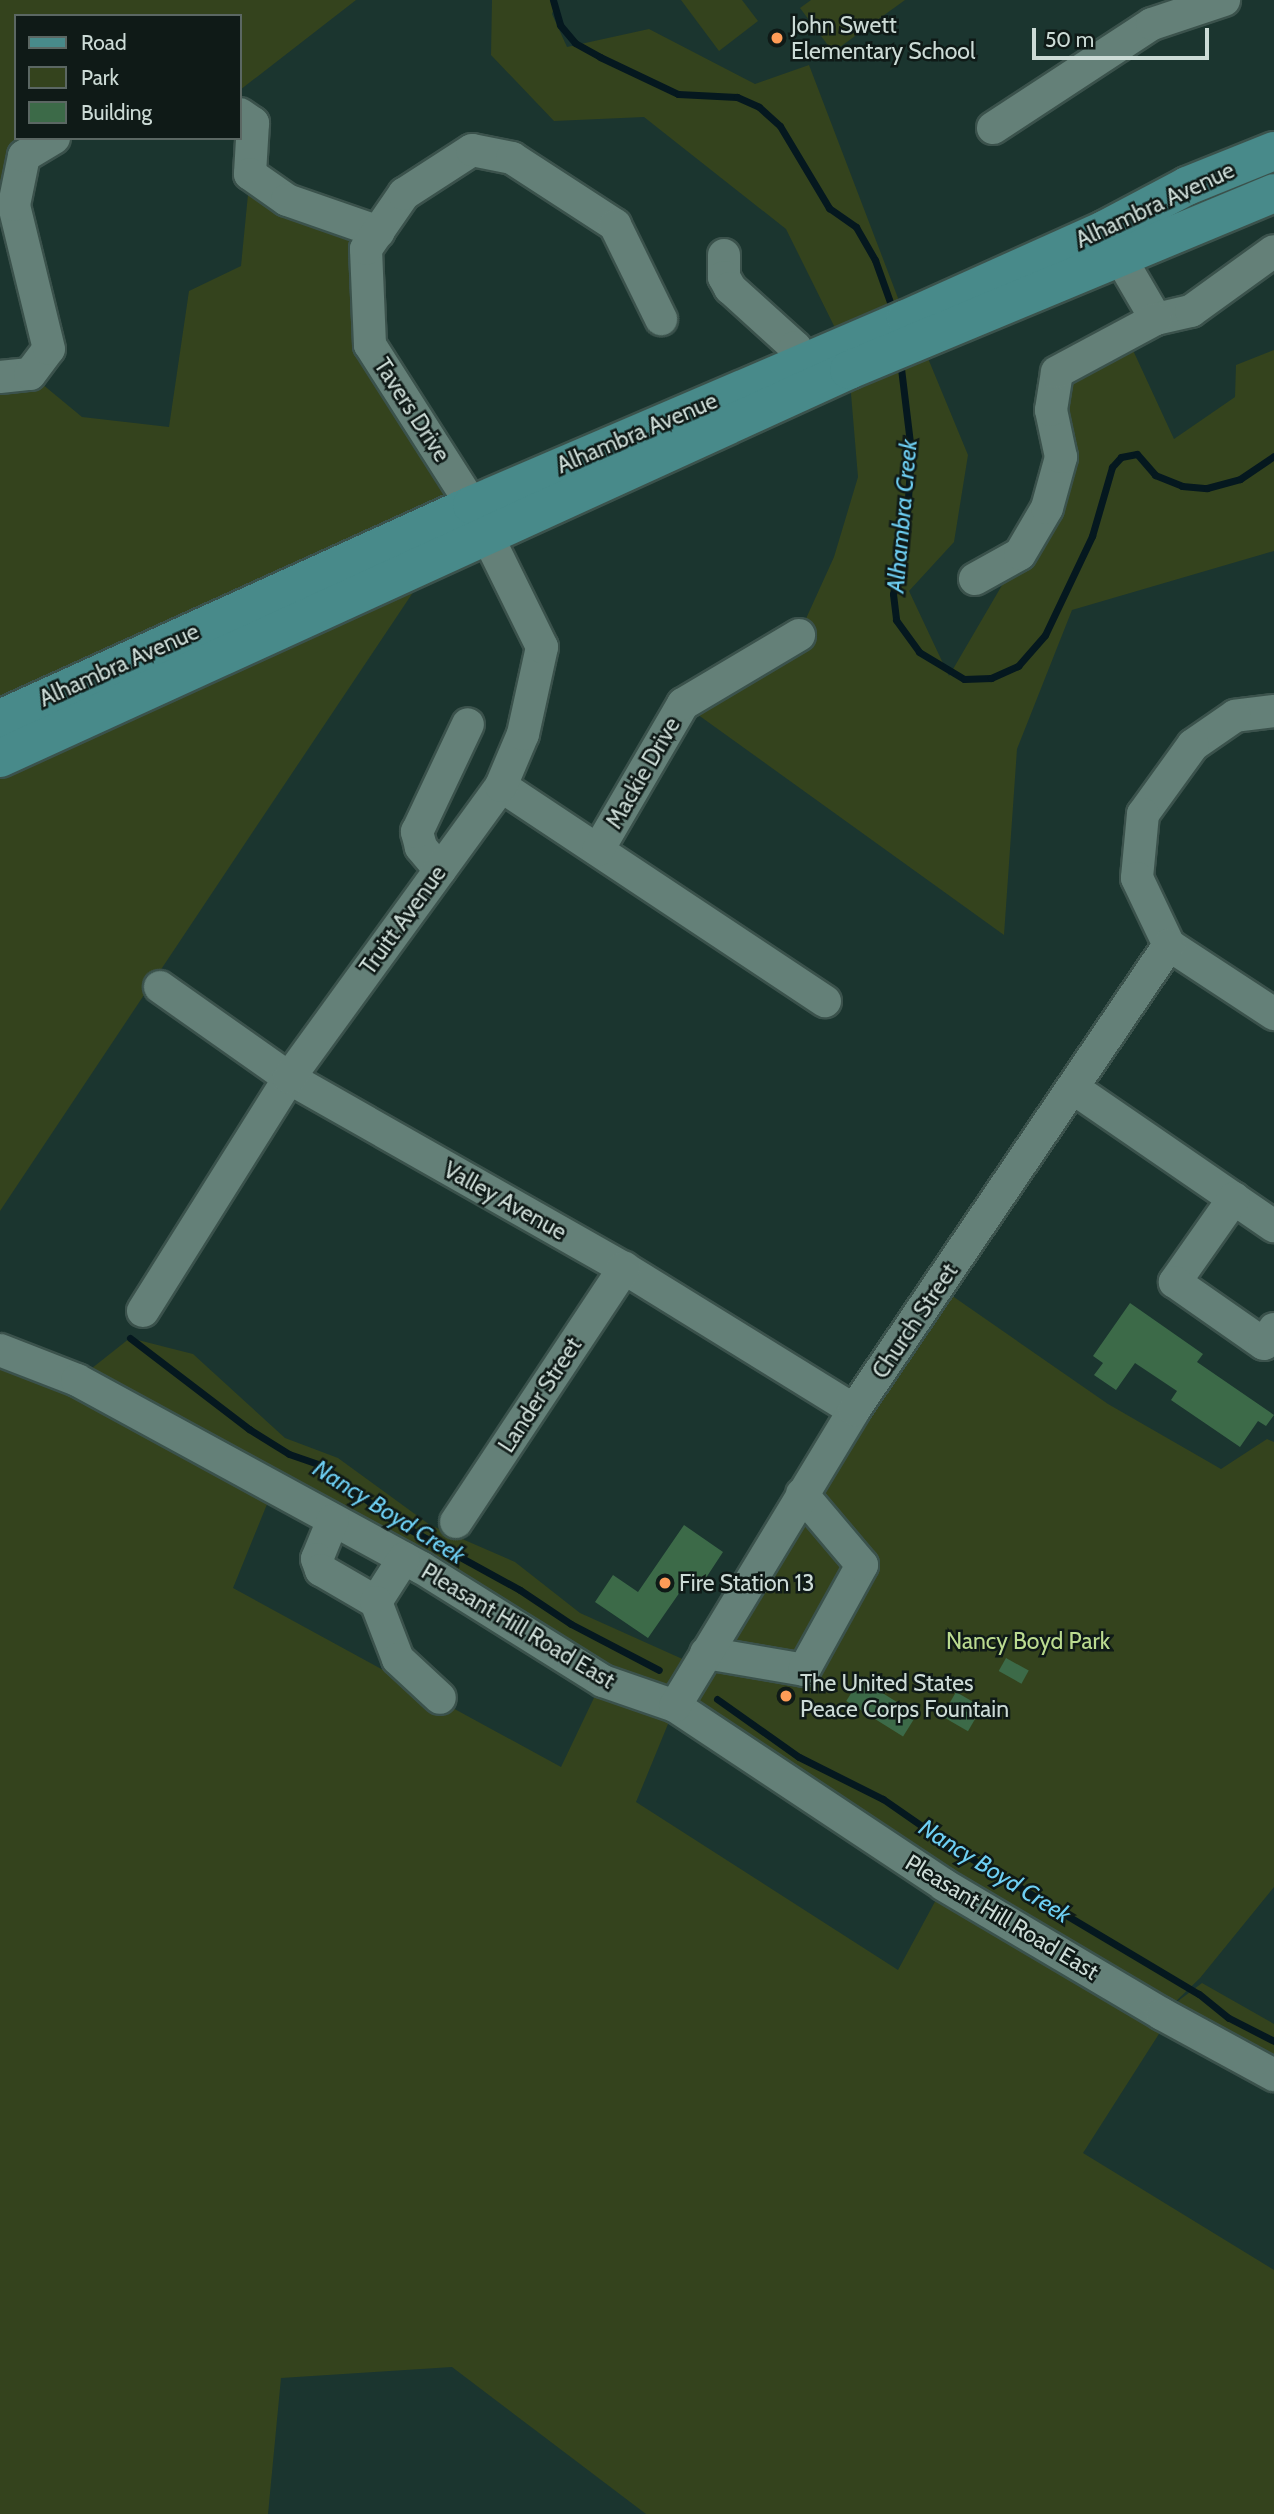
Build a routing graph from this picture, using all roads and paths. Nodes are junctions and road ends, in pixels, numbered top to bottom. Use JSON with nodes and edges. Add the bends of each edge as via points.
{"nodes":[{"id":1,"x":1224,"y":0,"type":"edge"},
{"id":2,"x":242,"y":115,"type":"edge"},
{"id":3,"x":993,"y":128,"type":"dead end"},
{"id":4,"x":51,"y":140,"type":"edge"},
{"id":5,"x":1274,"y":151,"type":"edge"},
{"id":6,"x":1274,"y":193,"type":"edge"},
{"id":7,"x":379,"y":232,"type":"junction"},
{"id":8,"x":1112,"y":244,"type":"junction"},
{"id":9,"x":1274,"y":251,"type":"edge"},
{"id":10,"x":724,"y":255,"type":"dead end"},
{"id":11,"x":661,"y":318,"type":"dead end"},
{"id":12,"x":1156,"y":319,"type":"junction"},
{"id":13,"x":807,"y":374,"type":"junction"},
{"id":14,"x":0,"y":377,"type":"edge"},
{"id":15,"x":479,"y":520,"type":"junction"},
{"id":16,"x":975,"y":579,"type":"dead end"},
{"id":17,"x":799,"y":635,"type":"dead end"},
{"id":18,"x":1274,"y":711,"type":"edge"},
{"id":19,"x":0,"y":719,"type":"edge"},
{"id":20,"x":468,"y":724,"type":"dead end"},
{"id":21,"x":0,"y":758,"type":"edge"},
{"id":22,"x":501,"y":786,"type":"junction"},
{"id":23,"x":598,"y":850,"type":"junction"},
{"id":24,"x":440,"y":870,"type":"junction"},
{"id":25,"x":1169,"y":945,"type":"junction"},
{"id":26,"x":160,"y":987,"type":"dead end"},
{"id":27,"x":825,"y":1001,"type":"dead end"},
{"id":28,"x":1274,"y":1014,"type":"edge"},
{"id":29,"x":289,"y":1078,"type":"junction"},
{"id":30,"x":1073,"y":1088,"type":"junction"},
{"id":31,"x":1234,"y":1198,"type":"junction"},
{"id":32,"x":1274,"y":1226,"type":"edge"},
{"id":33,"x":624,"y":1268,"type":"junction"},
{"id":34,"x":143,"y":1311,"type":"dead end"},
{"id":35,"x":1274,"y":1329,"type":"edge"},
{"id":36,"x":0,"y":1350,"type":"edge"},
{"id":37,"x":854,"y":1410,"type":"junction"},
{"id":38,"x":802,"y":1494,"type":"junction"},
{"id":39,"x":333,"y":1520,"type":"junction"},
{"id":40,"x":456,"y":1522,"type":"dead end"},
{"id":41,"x":404,"y":1559,"type":"junction"},
{"id":42,"x":376,"y":1602,"type":"junction"},
{"id":43,"x":706,"y":1653,"type":"junction"},
{"id":44,"x":440,"y":1698,"type":"dead end"},
{"id":45,"x":675,"y":1706,"type":"junction"},
{"id":46,"x":1274,"y":2075,"type":"edge"}],
"edges":[{"from":1,"to":3,"type":"street","via":[[1152,24]]},
{"from":2,"to":7,"type":"street","via":[[253,123],[250,174],[287,200]]},
{"from":4,"to":14,"type":"street","via":[[24,156],[14,205],[49,349],[30,374]]},
{"from":5,"to":8,"type":"main road","name":"Alhambra Avenue","via":[[1187,186]]},
{"from":6,"to":8,"type":"main road","name":"Alhambra Avenue"},
{"from":7,"to":11,"type":"street","name":"Tavers Drive","via":[[404,194],[472,150],[512,158],[615,225]]},
{"from":7,"to":15,"type":"street","name":"Tavers Drive","via":[[366,249],[370,345]]},
{"from":8,"to":12,"type":"street"},
{"from":8,"to":13,"type":"main road","name":"Alhambra Avenue"},
{"from":9,"to":12,"type":"street","via":[[1191,311]]},
{"from":10,"to":13,"type":"street","via":[[724,277],[730,288],[795,347]]},
{"from":12,"to":16,"type":"street","via":[[1057,372],[1051,410],[1062,457],[1047,508],[1020,554]]},
{"from":13,"to":15,"type":"main road","name":"Alhambra Avenue"},
{"from":15,"to":19,"type":"main road","name":"Alhambra Avenue"},
{"from":15,"to":21,"type":"main road","name":"Alhambra Avenue"},
{"from":15,"to":22,"type":"street","name":"Truitt Avenue","via":[[542,647],[523,734]]},
{"from":17,"to":23,"type":"street","name":"Mackie Drive","via":[[683,704]]},
{"from":18,"to":25,"type":"street","via":[[1235,716],[1193,745],[1143,814],[1137,878]]},
{"from":20,"to":24,"type":"street","via":[[417,832],[421,847]]},
{"from":22,"to":23,"type":"street","name":"Mackie Drive"},
{"from":22,"to":24,"type":"street","name":"Truitt Avenue"},
{"from":23,"to":27,"type":"street","name":"Mackie Drive"},
{"from":24,"to":29,"type":"street","name":"Truitt Avenue"},
{"from":25,"to":28,"type":"street"},
{"from":25,"to":30,"type":"street","name":"Church Street"},
{"from":26,"to":29,"type":"street","name":"Valley Avenue"},
{"from":29,"to":33,"type":"street","name":"Valley Avenue"},
{"from":29,"to":34,"type":"street","name":"Truitt Avenue"},
{"from":30,"to":31,"type":"street"},
{"from":30,"to":37,"type":"street","name":"Church Street"},
{"from":31,"to":32,"type":"street"},
{"from":31,"to":35,"type":"street","via":[[1175,1282],[1264,1344]]},
{"from":33,"to":37,"type":"street","name":"Valley Avenue"},
{"from":33,"to":40,"type":"street","name":"Lander Street"},
{"from":36,"to":39,"type":"street","name":"Pleasant Hill Road East","via":[[77,1380]]},
{"from":37,"to":38,"type":"street","name":"Church Street"},
{"from":38,"to":43,"type":"street","name":"Church Street"},
{"from":38,"to":43,"type":"street","via":[[862,1565],[804,1670]]},
{"from":39,"to":41,"type":"street","name":"Pleasant Hill Road East"},
{"from":39,"to":42,"type":"street","via":[[317,1559],[321,1570]]},
{"from":41,"to":42,"type":"street"},
{"from":41,"to":45,"type":"street","name":"Pleasant Hill Road East","via":[[603,1681]]},
{"from":42,"to":44,"type":"street","via":[[398,1659]]},
{"from":43,"to":45,"type":"street","name":"Church Street"},
{"from":45,"to":46,"type":"street","name":"Pleasant Hill Road East","via":[[944,1885]]}]}
